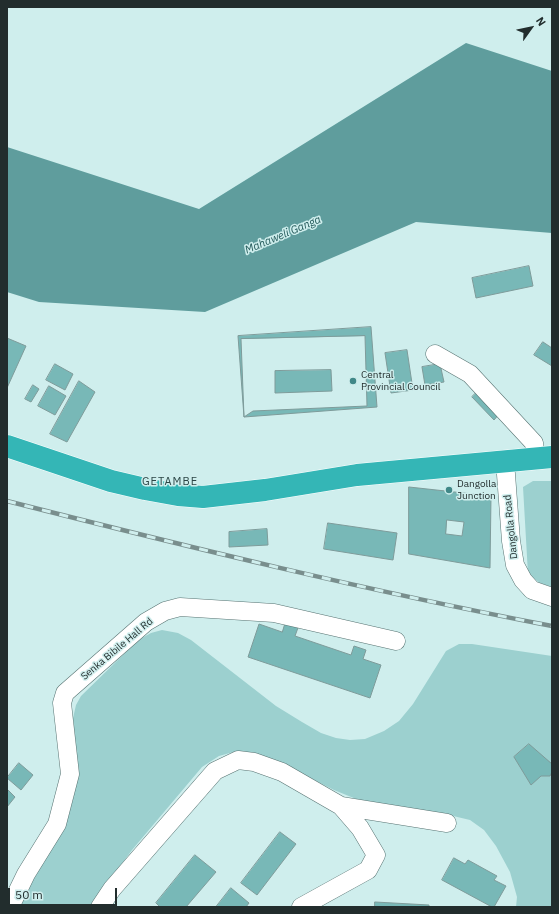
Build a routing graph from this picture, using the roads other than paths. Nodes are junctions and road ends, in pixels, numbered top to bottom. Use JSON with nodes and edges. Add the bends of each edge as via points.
{"nodes":[{"id":1,"x":435,"y":354,"type":"dead end"},
{"id":2,"x":7,"y":446,"type":"edge"},
{"id":3,"x":544,"y":458,"type":"edge"},
{"id":4,"x":505,"y":461,"type":"junction"},
{"id":5,"x":552,"y":597,"type":"edge"},
{"id":6,"x":396,"y":641,"type":"dead end"},
{"id":7,"x":341,"y":806,"type":"junction"},
{"id":8,"x":447,"y":823,"type":"dead end"},
{"id":9,"x":10,"y":907,"type":"edge"},
{"id":10,"x":100,"y":907,"type":"edge"},
{"id":11,"x":301,"y":907,"type":"edge"}],
"edges":[{"from":1,"to":3,"type":"street","via":[[470,374],[534,443]]},
{"from":2,"to":4,"type":"highway","via":[[145,490],[202,497],[358,475]]},
{"from":3,"to":4,"type":"highway"},
{"from":4,"to":5,"type":"street","name":"Dangolla Road","via":[[511,540],[516,565],[523,580],[532,590]]},
{"from":6,"to":9,"type":"street","name":"Senka Bibile Hall Rd","via":[[274,613],[180,607],[164,611],[146,622],[65,693],[62,703],[70,774],[57,824],[26,874]]},
{"from":7,"to":8,"type":"street"},
{"from":7,"to":10,"type":"street","via":[[282,772],[254,762],[238,760],[215,771],[112,889]]},
{"from":7,"to":11,"type":"street","via":[[360,828],[376,855],[368,870]]}]}
